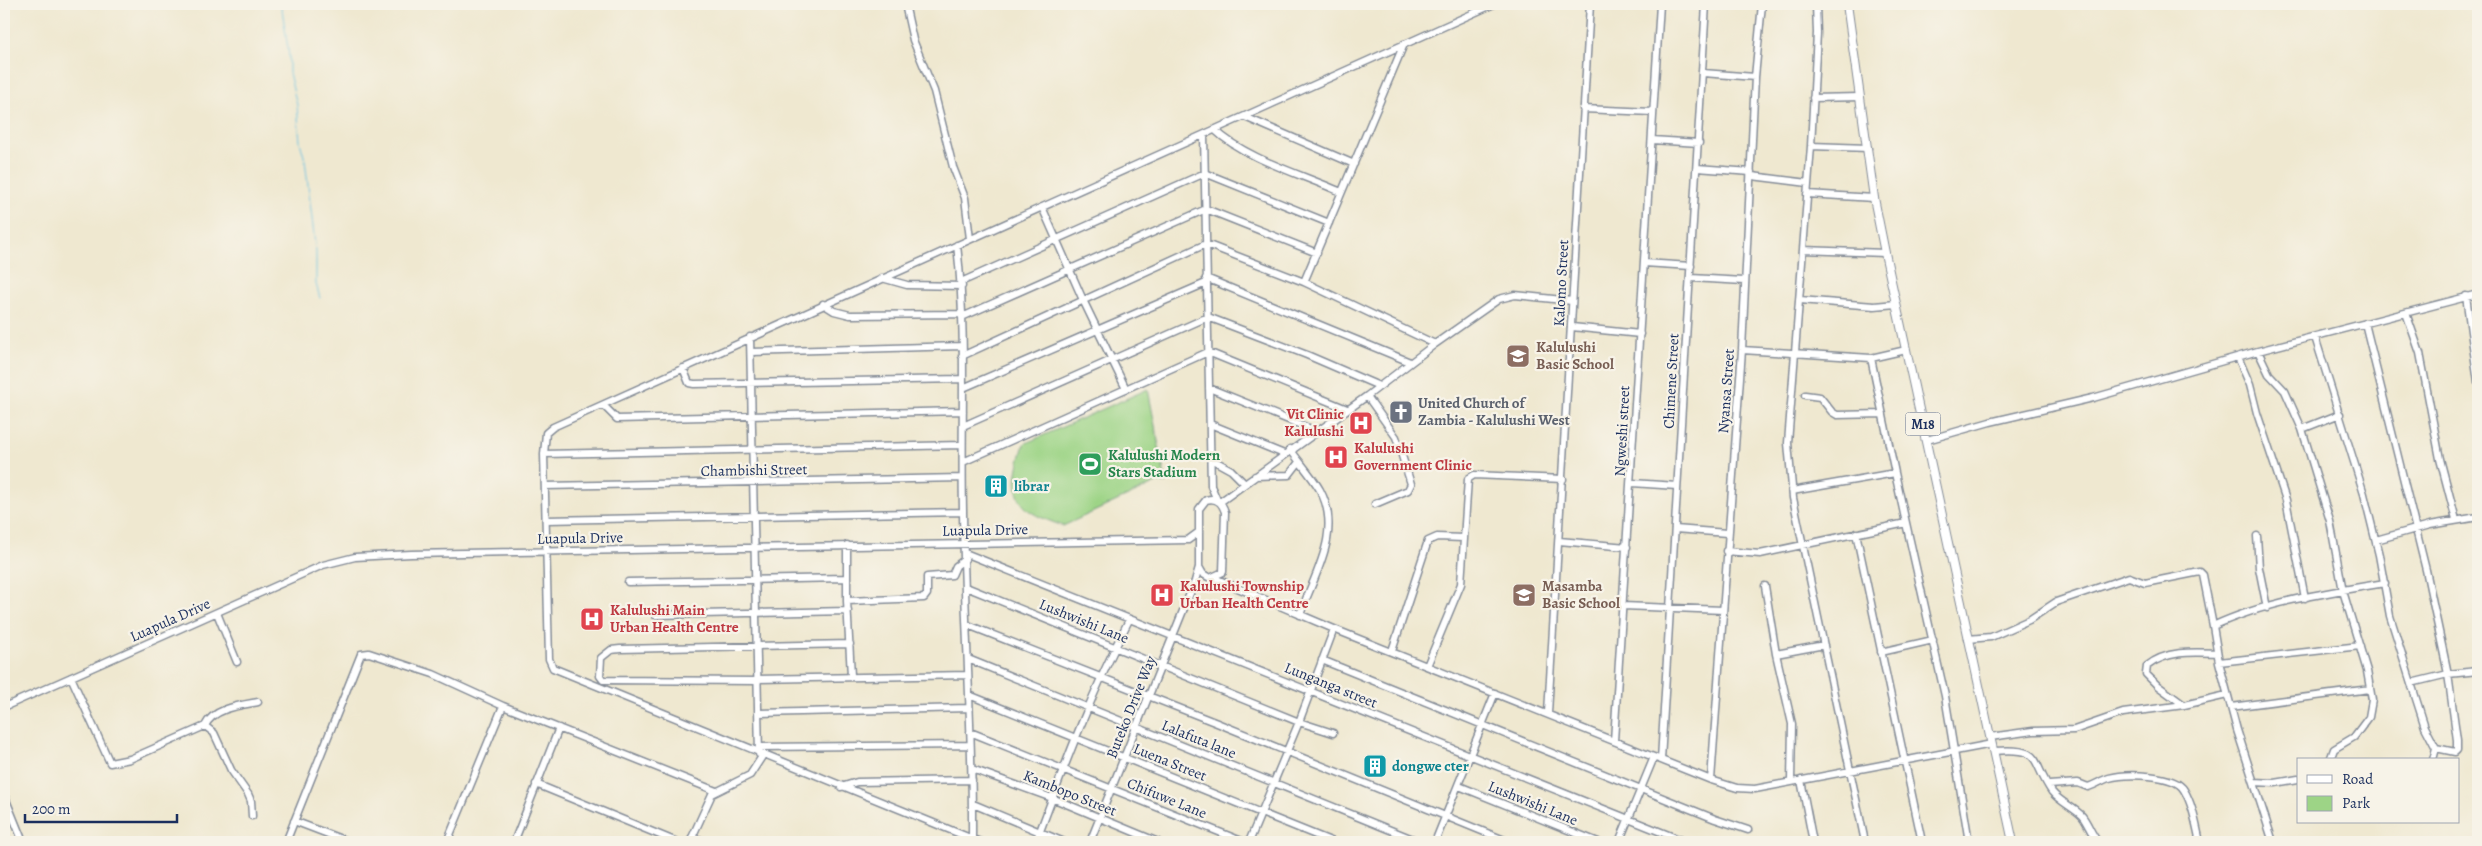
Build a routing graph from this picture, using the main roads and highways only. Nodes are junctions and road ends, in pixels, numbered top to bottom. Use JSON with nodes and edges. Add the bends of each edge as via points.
{"nodes":[{"id":1,"x":1848,"y":4,"type":"edge"},
{"id":2,"x":2013,"y":842,"type":"edge"}],
"edges":[{"from":1,"to":2,"type":"main road","number":"M18","via":[[1874,198]]}]}
